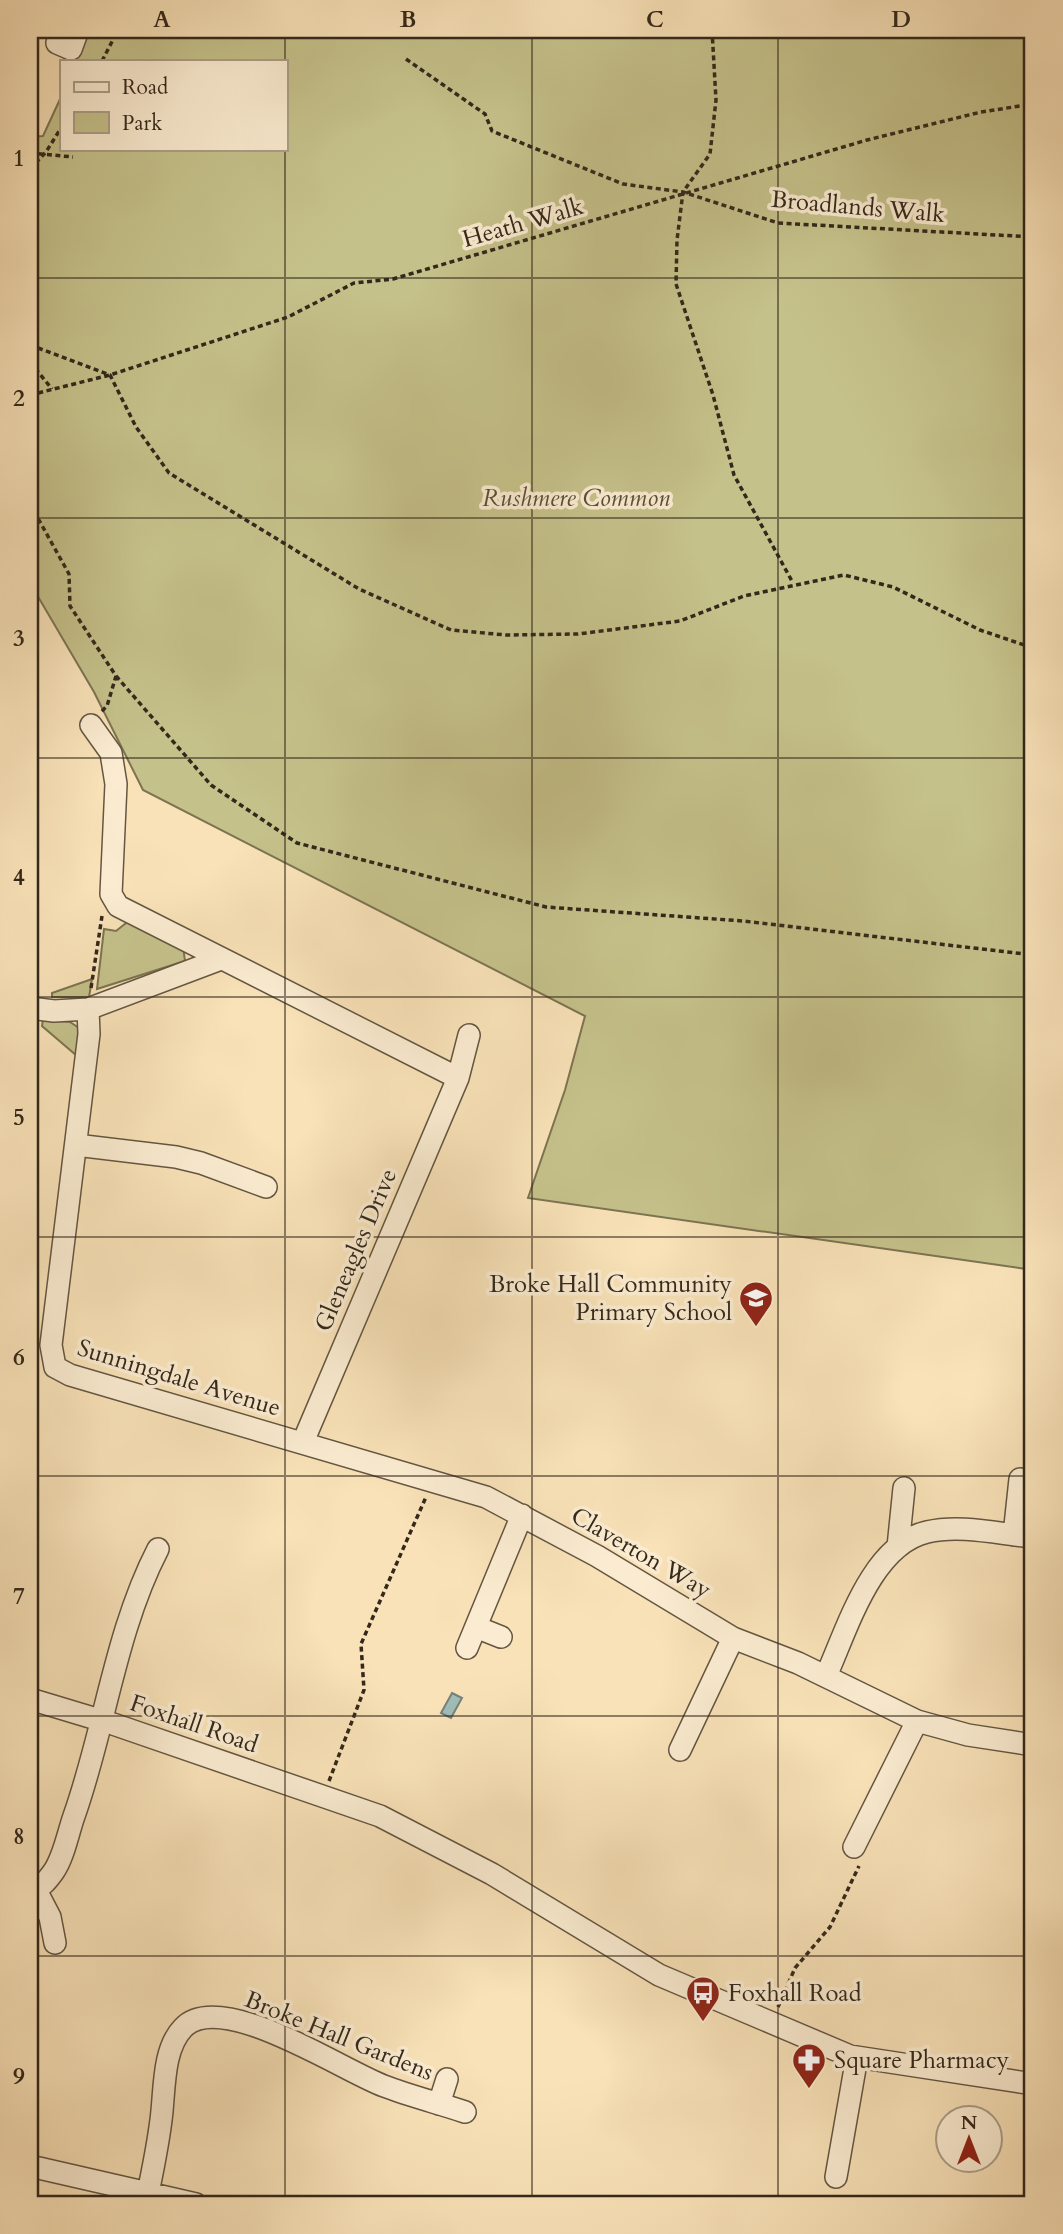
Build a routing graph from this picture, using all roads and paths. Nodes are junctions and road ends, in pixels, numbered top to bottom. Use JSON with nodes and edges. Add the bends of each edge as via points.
{"nodes":[{"id":1,"x":78,"y":30,"type":"edge"},
{"id":2,"x":118,"y":30,"type":"edge"},
{"id":3,"x":712,"y":30,"type":"edge"},
{"id":4,"x":57,"y":43,"type":"dead end"},
{"id":5,"x":406,"y":59,"type":"dead end"},
{"id":6,"x":103,"y":60,"type":"edge"},
{"id":7,"x":1033,"y":104,"type":"edge"},
{"id":8,"x":60,"y":130,"type":"edge"},
{"id":9,"x":46,"y":152,"type":"junction"},
{"id":10,"x":30,"y":153,"type":"edge"},
{"id":11,"x":73,"y":158,"type":"dead end"},
{"id":12,"x":30,"y":169,"type":"edge"},
{"id":13,"x":684,"y":192,"type":"junction"},
{"id":14,"x":30,"y":193,"type":"edge"},
{"id":15,"x":1033,"y":237,"type":"edge"},
{"id":16,"x":30,"y":345,"type":"edge"},
{"id":17,"x":30,"y":362,"type":"edge"},
{"id":18,"x":110,"y":375,"type":"junction"},
{"id":19,"x":52,"y":389,"type":"junction"},
{"id":20,"x":30,"y":395,"type":"edge"},
{"id":21,"x":30,"y":505,"type":"edge"},
{"id":22,"x":793,"y":583,"type":"junction"},
{"id":23,"x":1033,"y":648,"type":"edge"},
{"id":24,"x":116,"y":676,"type":"junction"},
{"id":25,"x":91,"y":724,"type":"joint"},
{"id":26,"x":111,"y":894,"type":"junction"},
{"id":27,"x":1033,"y":955,"type":"edge"},
{"id":28,"x":221,"y":959,"type":"junction"},
{"id":29,"x":30,"y":1008,"type":"edge"},
{"id":30,"x":89,"y":1009,"type":"junction"},
{"id":31,"x":469,"y":1035,"type":"dead end"},
{"id":32,"x":458,"y":1078,"type":"junction"},
{"id":33,"x":76,"y":1144,"type":"junction"},
{"id":34,"x":266,"y":1187,"type":"dead end"},
{"id":35,"x":303,"y":1442,"type":"junction"},
{"id":36,"x":434,"y":1479,"type":"junction"},
{"id":37,"x":1020,"y":1479,"type":"dead end"},
{"id":38,"x":904,"y":1488,"type":"dead end"},
{"id":39,"x":522,"y":1515,"type":"junction"},
{"id":40,"x":1024,"y":1536,"type":"edge"},
{"id":41,"x":898,"y":1547,"type":"junction"},
{"id":42,"x":158,"y":1549,"type":"dead end"},
{"id":43,"x":477,"y":1626,"type":"junction"},
{"id":44,"x":501,"y":1637,"type":"dead end"},
{"id":45,"x":733,"y":1638,"type":"junction"},
{"id":46,"x":467,"y":1648,"type":"dead end"},
{"id":47,"x":826,"y":1676,"type":"junction"},
{"id":48,"x":30,"y":1699,"type":"edge"},
{"id":49,"x":102,"y":1721,"type":"junction"},
{"id":50,"x":917,"y":1721,"type":"junction"},
{"id":51,"x":1033,"y":1745,"type":"edge"},
{"id":52,"x":680,"y":1751,"type":"dead end"},
{"id":53,"x":323,"y":1796,"type":"junction"},
{"id":54,"x":853,"y":1847,"type":"joint"},
{"id":55,"x":33,"y":1891,"type":"edge"},
{"id":56,"x":55,"y":1943,"type":"dead end"},
{"id":57,"x":771,"y":2025,"type":"junction"},
{"id":58,"x":857,"y":2057,"type":"junction"},
{"id":59,"x":447,"y":2079,"type":"dead end"},
{"id":60,"x":1033,"y":2084,"type":"edge"},
{"id":61,"x":439,"y":2104,"type":"junction"},
{"id":62,"x":465,"y":2112,"type":"dead end"},
{"id":63,"x":30,"y":2166,"type":"edge"},
{"id":64,"x":836,"y":2177,"type":"dead end"},
{"id":65,"x":148,"y":2193,"type":"junction"},
{"id":66,"x":196,"y":2204,"type":"edge"}],
"edges":[{"from":1,"to":4,"type":"street","via":[[71,49]]},
{"from":2,"to":6,"type":"path"},
{"from":3,"to":13,"type":"path","via":[[716,100],[710,154]]},
{"from":5,"to":13,"type":"path","via":[[485,114],[492,131],[520,145],[623,184]]},
{"from":7,"to":13,"type":"path","name":"Heath Walk","via":[[933,122]]},
{"from":8,"to":9,"type":"path"},
{"from":9,"to":10,"type":"path"},
{"from":9,"to":11,"type":"path"},
{"from":9,"to":12,"type":"path"},
{"from":12,"to":14,"type":"path","via":[[34,186]]},
{"from":13,"to":15,"type":"path","name":"Broadlands Walk","via":[[778,223]]},
{"from":13,"to":18,"type":"path","name":"Heath Walk","via":[[393,279],[354,283],[288,317]]},
{"from":13,"to":22,"type":"path","via":[[676,284],[734,475]]},
{"from":16,"to":18,"type":"path"},
{"from":17,"to":19,"type":"path"},
{"from":18,"to":19,"type":"path","name":"Heath Walk"},
{"from":18,"to":22,"type":"path","via":[[136,427],[169,473],[359,589],[451,630],[578,634],[680,621]]},
{"from":19,"to":20,"type":"path","name":"Heath Walk"},
{"from":21,"to":24,"type":"path","via":[[69,574],[70,606]]},
{"from":22,"to":23,"type":"path","via":[[844,575],[893,587],[980,630]]},
{"from":24,"to":25,"type":"path","via":[[107,706]]},
{"from":24,"to":27,"type":"path","via":[[211,785],[297,843],[546,906],[743,921]]},
{"from":25,"to":26,"type":"street","via":[[111,753],[116,784]]},
{"from":26,"to":28,"type":"street","via":[[118,906]]},
{"from":26,"to":30,"type":"path","via":[[101,919]]},
{"from":28,"to":30,"type":"street"},
{"from":28,"to":32,"type":"street"},
{"from":29,"to":30,"type":"street"},
{"from":30,"to":33,"type":"street","name":"Sunningdale Avenue"},
{"from":31,"to":32,"type":"street","name":"Gleneagles Drive"},
{"from":32,"to":35,"type":"street","name":"Gleneagles Drive"},
{"from":33,"to":34,"type":"street","via":[[176,1157]]},
{"from":33,"to":35,"type":"street","name":"Sunningdale Avenue","via":[[51,1345],[55,1367]]},
{"from":35,"to":36,"type":"street","name":"Sunningdale Avenue"},
{"from":36,"to":39,"type":"street","name":"Claverton Way"},
{"from":36,"to":53,"type":"path","via":[[362,1644],[364,1690]]},
{"from":37,"to":40,"type":"street"},
{"from":38,"to":41,"type":"street"},
{"from":39,"to":43,"type":"street"},
{"from":39,"to":45,"type":"street","name":"Claverton Way"},
{"from":40,"to":41,"type":"street","via":[[960,1529],[925,1532]]},
{"from":41,"to":47,"type":"street","via":[[873,1572]]},
{"from":42,"to":49,"type":"street","via":[[145,1575]]},
{"from":43,"to":44,"type":"street"},
{"from":43,"to":46,"type":"street"},
{"from":45,"to":47,"type":"street","name":"Claverton Way"},
{"from":45,"to":52,"type":"street"},
{"from":47,"to":50,"type":"street","name":"Claverton Way"},
{"from":48,"to":49,"type":"street","name":"Foxhall Road"},
{"from":49,"to":53,"type":"street","name":"Foxhall Road"},
{"from":49,"to":55,"type":"street","via":[[86,1784],[55,1869]]},
{"from":50,"to":51,"type":"street","name":"Claverton Way"},
{"from":50,"to":54,"type":"street"},
{"from":53,"to":57,"type":"street","name":"Foxhall Road","via":[[431,1841],[659,1975]]},
{"from":54,"to":57,"type":"path","via":[[861,1861],[830,1927],[795,1968]]},
{"from":55,"to":56,"type":"street","via":[[50,1917]]},
{"from":57,"to":58,"type":"street","name":"Foxhall Road"},
{"from":58,"to":60,"type":"street","name":"Foxhall Road"},
{"from":58,"to":64,"type":"street"},
{"from":59,"to":61,"type":"street","name":"Broke Hall Gardens"},
{"from":61,"to":62,"type":"street","name":"Broke Hall Gardens"},
{"from":61,"to":65,"type":"street","name":"Broke Hall Gardens","via":[[382,2086],[285,2038],[227,2018],[198,2018],[182,2028],[173,2043]]},
{"from":63,"to":65,"type":"street"},
{"from":65,"to":66,"type":"street"}]}
